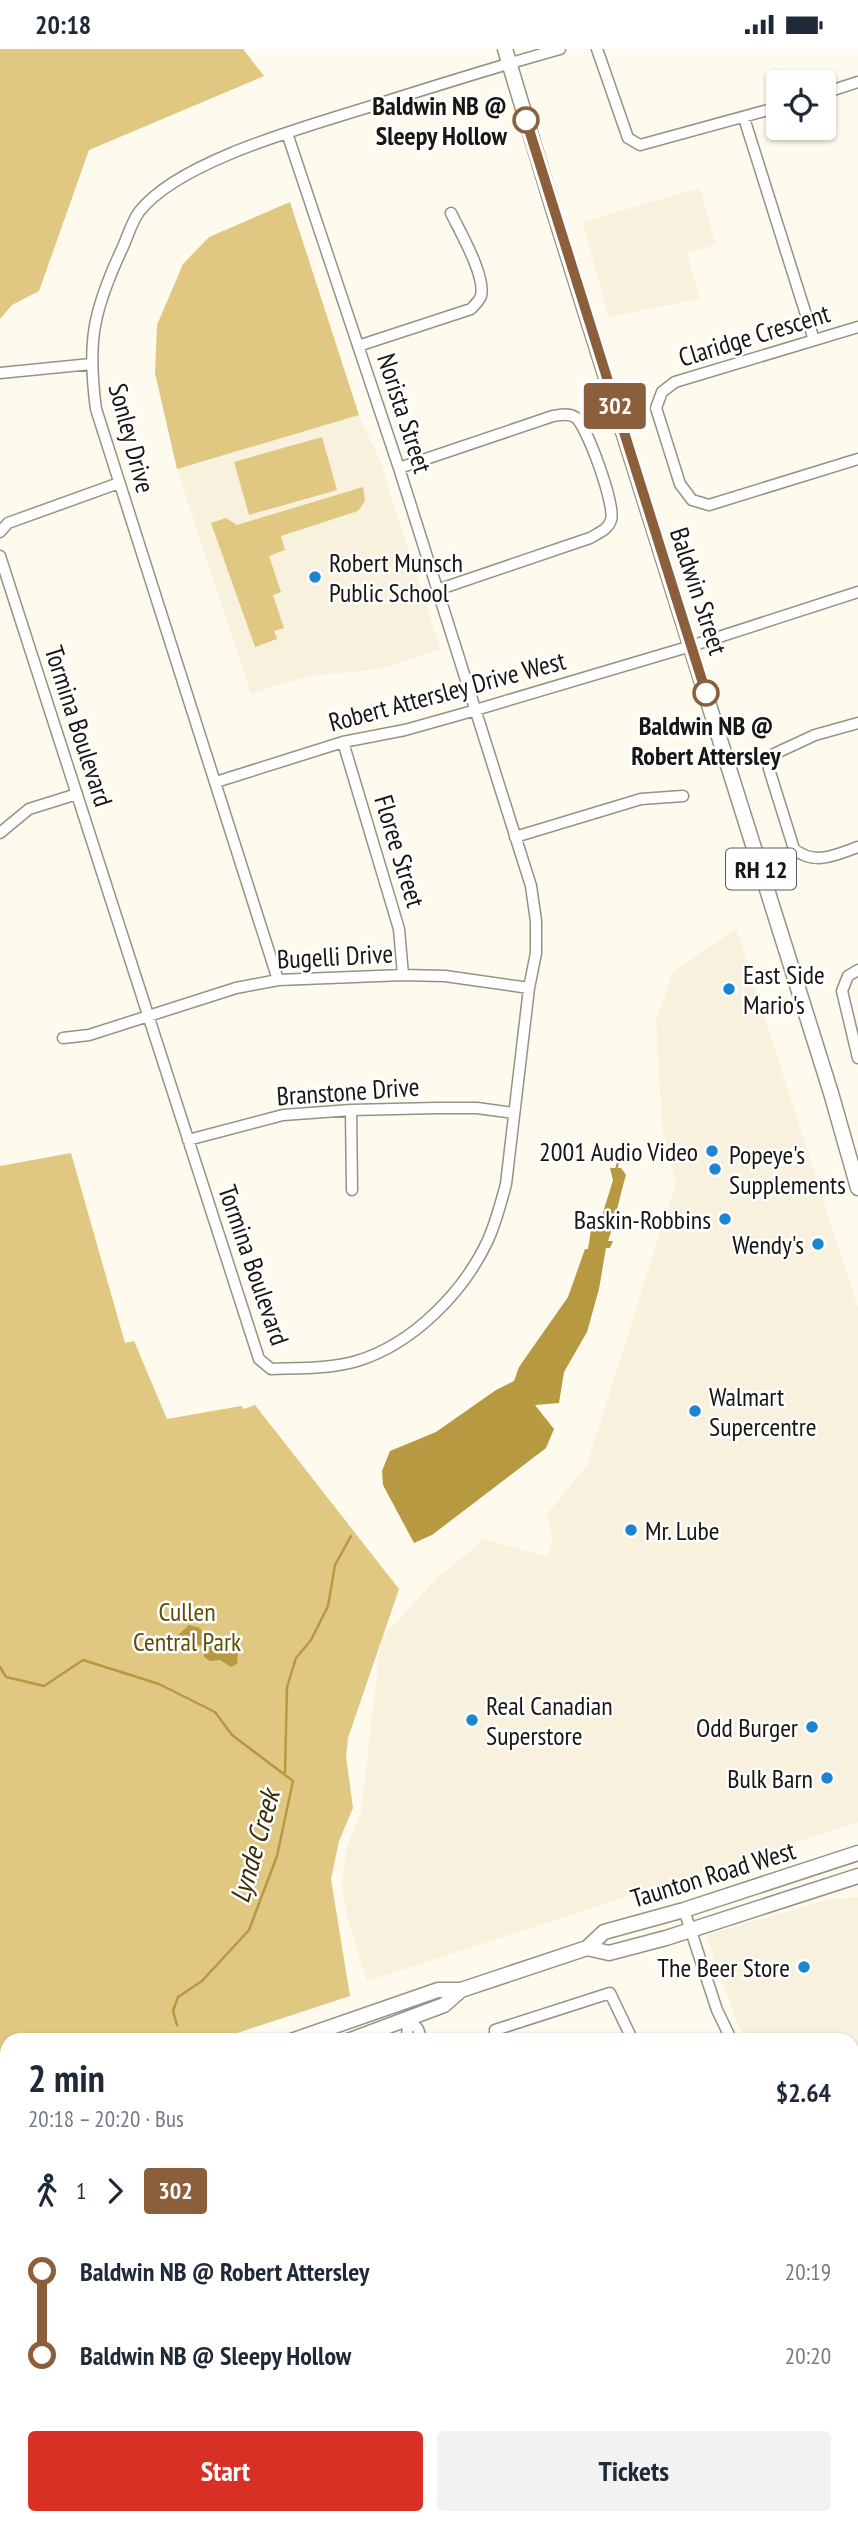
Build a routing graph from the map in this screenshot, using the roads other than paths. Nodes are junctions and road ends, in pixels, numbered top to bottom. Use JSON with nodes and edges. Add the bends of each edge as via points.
{"nodes":[{"id":1,"x":560,"y":49,"type":"edge"},
{"id":2,"x":597,"y":49,"type":"edge"},
{"id":3,"x":507,"y":56,"type":"edge"},
{"id":4,"x":858,"y":82,"type":"edge"},
{"id":5,"x":836,"y":89,"type":"edge"},
{"id":6,"x":766,"y":111,"type":"edge"},
{"id":7,"x":744,"y":118,"type":"junction"},
{"id":8,"x":287,"y":133,"type":"junction"},
{"id":9,"x":451,"y":213,"type":"dead end"},
{"id":10,"x":858,"y":327,"type":"edge"},
{"id":11,"x":814,"y":340,"type":"junction"},
{"id":12,"x":358,"y":346,"type":"junction"},
{"id":13,"x":91,"y":364,"type":"junction"},
{"id":14,"x":0,"y":373,"type":"edge"},
{"id":15,"x":858,"y":459,"type":"edge"},
{"id":16,"x":399,"y":468,"type":"junction"},
{"id":17,"x":119,"y":484,"type":"junction"},
{"id":18,"x":0,"y":532,"type":"edge"},
{"id":19,"x":0,"y":556,"type":"edge"},
{"id":20,"x":437,"y":590,"type":"junction"},
{"id":21,"x":858,"y":592,"type":"edge"},
{"id":22,"x":691,"y":646,"type":"junction"},
{"id":23,"x":474,"y":709,"type":"junction"},
{"id":24,"x":858,"y":723,"type":"edge"},
{"id":25,"x":343,"y":742,"type":"junction"},
{"id":26,"x":216,"y":782,"type":"junction"},
{"id":27,"x":76,"y":794,"type":"junction"},
{"id":28,"x":683,"y":796,"type":"dead end"},
{"id":29,"x":0,"y":832,"type":"edge"},
{"id":30,"x":515,"y":837,"type":"junction"},
{"id":31,"x":858,"y":847,"type":"edge"},
{"id":32,"x":858,"y":970,"type":"edge"},
{"id":33,"x":403,"y":975,"type":"junction"},
{"id":34,"x":278,"y":980,"type":"junction"},
{"id":35,"x":529,"y":988,"type":"junction"},
{"id":36,"x":148,"y":1016,"type":"junction"},
{"id":37,"x":63,"y":1038,"type":"dead end"},
{"id":38,"x":858,"y":1058,"type":"edge"},
{"id":39,"x":351,"y":1110,"type":"junction"},
{"id":40,"x":514,"y":1113,"type":"junction"},
{"id":41,"x":188,"y":1140,"type":"junction"},
{"id":42,"x":858,"y":1188,"type":"edge"},
{"id":43,"x":352,"y":1190,"type":"dead end"},
{"id":44,"x":858,"y":1853,"type":"edge"},
{"id":45,"x":858,"y":1876,"type":"edge"},
{"id":46,"x":684,"y":1910,"type":"junction"},
{"id":47,"x":690,"y":1930,"type":"junction"},
{"id":48,"x":587,"y":1948,"type":"junction"},
{"id":49,"x":461,"y":1990,"type":"junction"},
{"id":50,"x":408,"y":2018,"type":"junction"},
{"id":51,"x":314,"y":2033,"type":"edge"},
{"id":52,"x":369,"y":2033,"type":"edge"},
{"id":53,"x":407,"y":2033,"type":"edge"},
{"id":54,"x":419,"y":2033,"type":"edge"},
{"id":55,"x":495,"y":2033,"type":"edge"},
{"id":56,"x":629,"y":2033,"type":"edge"},
{"id":57,"x":728,"y":2033,"type":"edge"}],
"edges":[{"from":1,"to":3,"type":"street","name":"Sonley Drive"},
{"from":2,"to":7,"type":"street","via":[[628,138],[640,145]]},
{"from":3,"to":8,"type":"street","name":"Sonley Drive"},
{"from":3,"to":22,"type":"main road","name":"Baldwin Street","number":"RH 12"},
{"from":4,"to":5,"type":"street"},
{"from":6,"to":7,"type":"street"},
{"from":7,"to":11,"type":"street"},
{"from":8,"to":12,"type":"street","name":"Norista Street"},
{"from":8,"to":13,"type":"street","name":"Sonley Drive","via":[[187,175],[138,213],[98,306]]},
{"from":9,"to":12,"type":"street","via":[[482,285],[480,299],[471,309]]},
{"from":10,"to":11,"type":"street","name":"Claridge Crescent"},
{"from":11,"to":15,"type":"street","name":"Claridge Crescent","via":[[675,382],[662,393],[656,408],[680,484],[692,499],[709,505]]},
{"from":12,"to":16,"type":"street","name":"Norista Street"},
{"from":13,"to":14,"type":"street"},
{"from":13,"to":17,"type":"street","name":"Sonley Drive","via":[[96,409]]},
{"from":16,"to":20,"type":"street","name":"Norista Street"},
{"from":16,"to":20,"type":"street","via":[[564,414],[583,426],[607,493],[612,511],[605,530]]},
{"from":17,"to":18,"type":"street","via":[[8,523]]},
{"from":17,"to":26,"type":"street","name":"Sonley Drive"},
{"from":19,"to":27,"type":"street","name":"Tormina Boulevard"},
{"from":20,"to":23,"type":"street","name":"Norista Street"},
{"from":21,"to":22,"type":"street","name":"Robert Attersley Drive West"},
{"from":22,"to":23,"type":"street","name":"Robert Attersley Drive West"},
{"from":22,"to":42,"type":"main road","name":"Baldwin Street","number":"RH 12"},
{"from":23,"to":25,"type":"street","name":"Robert Attersley Drive West","via":[[405,730]]},
{"from":23,"to":30,"type":"street","name":"Tormina Boulevard"},
{"from":24,"to":31,"type":"street","via":[[815,735],[774,754],[769,769],[794,849],[804,857],[820,859]]},
{"from":25,"to":26,"type":"street","name":"Robert Attersley Drive West"},
{"from":25,"to":33,"type":"street","name":"Floree Street","via":[[399,929]]},
{"from":26,"to":34,"type":"street","name":"Sonley Drive"},
{"from":27,"to":29,"type":"street","via":[[29,809]]},
{"from":27,"to":36,"type":"street","name":"Tormina Boulevard"},
{"from":28,"to":30,"type":"street","via":[[641,799]]},
{"from":30,"to":35,"type":"street","name":"Tormina Boulevard","via":[[531,886],[536,921]]},
{"from":32,"to":38,"type":"street","via":[[848,976],[842,991]]},
{"from":33,"to":34,"type":"street","name":"Bugelli Drive"},
{"from":33,"to":35,"type":"street","name":"Bugelli Drive"},
{"from":34,"to":36,"type":"street","name":"Bugelli Drive"},
{"from":35,"to":40,"type":"street","name":"Tormina Boulevard"},
{"from":36,"to":37,"type":"street","name":"Bugelli Drive","via":[[89,1035]]},
{"from":36,"to":41,"type":"street","name":"Tormina Boulevard"},
{"from":39,"to":40,"type":"street","name":"Branstone Drive","via":[[477,1108]]},
{"from":39,"to":41,"type":"street","name":"Branstone Drive","via":[[283,1115]]},
{"from":39,"to":43,"type":"street"},
{"from":40,"to":41,"type":"street","name":"Tormina Boulevard","via":[[499,1214],[473,1267],[411,1333],[357,1361],[332,1366],[271,1369],[259,1359]]},
{"from":44,"to":46,"type":"main road","name":"Taunton Road West"},
{"from":45,"to":47,"type":"main road","name":"Taunton Road West"},
{"from":46,"to":47,"type":"street"},
{"from":46,"to":48,"type":"main road","name":"Taunton Road West","via":[[604,1932]]},
{"from":47,"to":48,"type":"main road","name":"Taunton Road West","via":[[608,1953]]},
{"from":47,"to":57,"type":"street"},
{"from":48,"to":49,"type":"main road","name":"Taunton Road West"},
{"from":49,"to":50,"type":"main road","name":"Taunton Road West","via":[[444,2005]]},
{"from":49,"to":51,"type":"main road","name":"Taunton Road West","via":[[438,1990]]},
{"from":50,"to":52,"type":"main road","name":"Taunton Road West"},
{"from":50,"to":53,"type":"street"},
{"from":50,"to":54,"type":"street"},
{"from":55,"to":56,"type":"street","via":[[610,1993]]}]}
